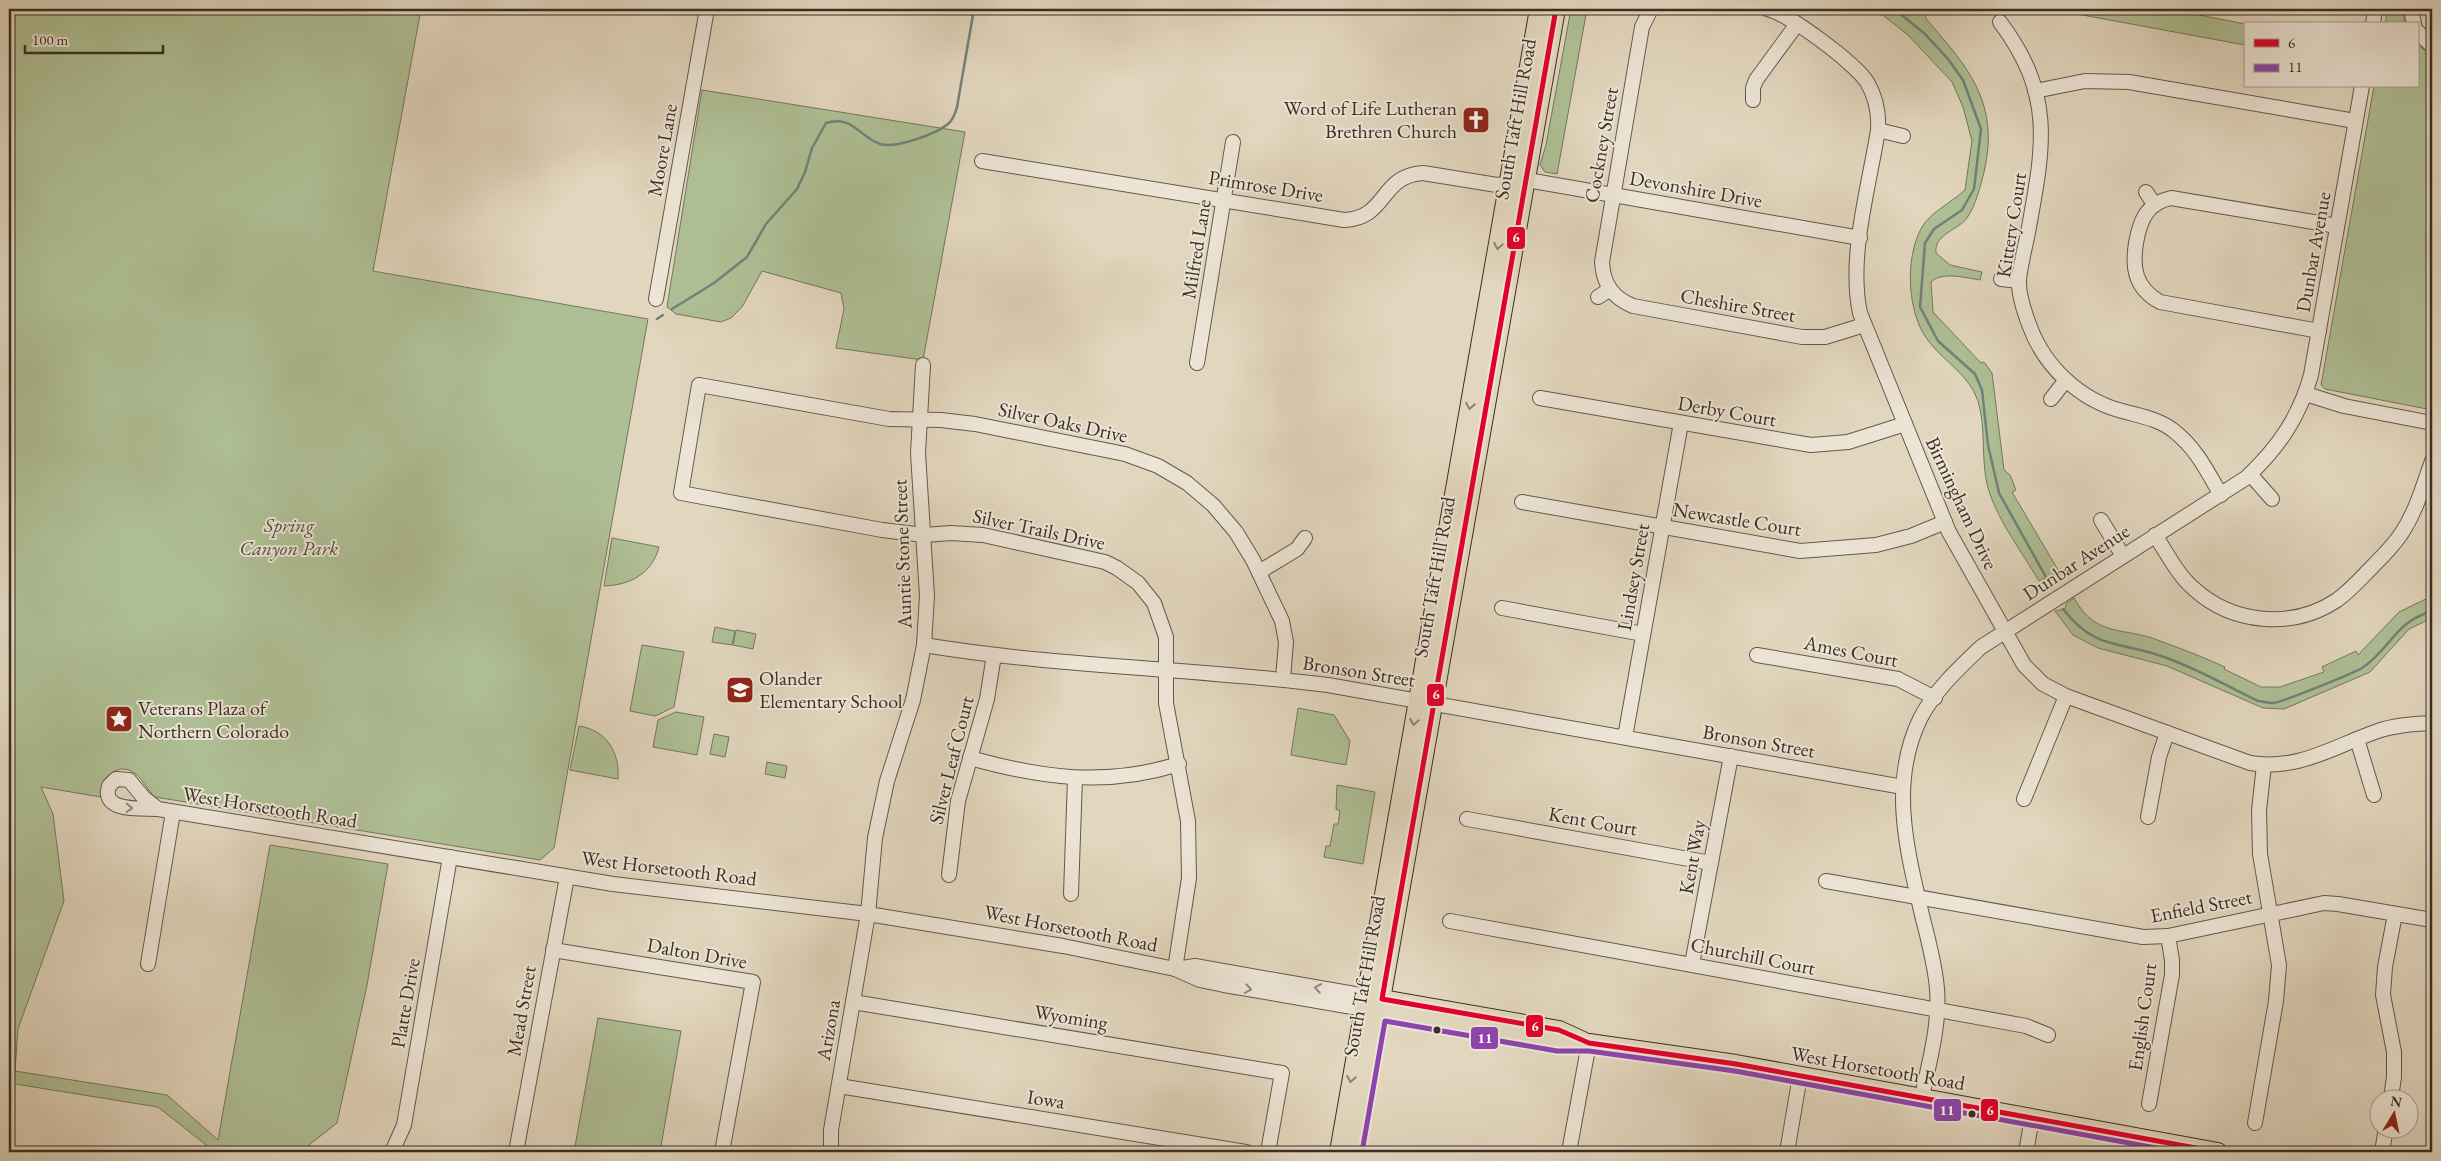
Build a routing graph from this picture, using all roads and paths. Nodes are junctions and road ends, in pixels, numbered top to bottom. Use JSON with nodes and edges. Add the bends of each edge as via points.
{"nodes":[{"id":1,"x":707,"y":9,"type":"edge"},
{"id":2,"x":1539,"y":9,"type":"edge"},
{"id":3,"x":1556,"y":9,"type":"edge"},
{"id":4,"x":1651,"y":9,"type":"edge"},
{"id":5,"x":1767,"y":9,"type":"edge"},
{"id":6,"x":2375,"y":9,"type":"edge"},
{"id":7,"x":2411,"y":9,"type":"edge"},
{"id":8,"x":2000,"y":22,"type":"dead end"},
{"id":9,"x":2373,"y":22,"type":"edge"},
{"id":10,"x":2414,"y":22,"type":"edge"},
{"id":11,"x":1797,"y":24,"type":"junction"},
{"id":12,"x":2418,"y":32,"type":"edge"},
{"id":13,"x":2432,"y":46,"type":"edge"},
{"id":14,"x":2362,"y":88,"type":"edge"},
{"id":15,"x":2035,"y":91,"type":"junction"},
{"id":16,"x":1753,"y":100,"type":"dead end"},
{"id":17,"x":2356,"y":121,"type":"junction"},
{"id":18,"x":1878,"y":130,"type":"junction"},
{"id":19,"x":1903,"y":136,"type":"dead end"},
{"id":20,"x":1233,"y":142,"type":"dead end"},
{"id":21,"x":982,"y":161,"type":"dead end"},
{"id":22,"x":1517,"y":183,"type":"junction"},
{"id":23,"x":1613,"y":194,"type":"junction"},
{"id":24,"x":1225,"y":200,"type":"junction"},
{"id":25,"x":2337,"y":226,"type":"junction"},
{"id":26,"x":1860,"y":238,"type":"junction"},
{"id":27,"x":2001,"y":279,"type":"dead end"},
{"id":28,"x":2019,"y":281,"type":"junction"},
{"id":29,"x":1604,"y":293,"type":"joint"},
{"id":30,"x":656,"y":299,"type":"dead end"},
{"id":31,"x":1864,"y":325,"type":"junction"},
{"id":32,"x":2319,"y":331,"type":"junction"},
{"id":33,"x":1198,"y":363,"type":"dead end"},
{"id":34,"x":923,"y":365,"type":"dead end"},
{"id":35,"x":2066,"y":380,"type":"junction"},
{"id":36,"x":2306,"y":394,"type":"junction"},
{"id":37,"x":1540,"y":398,"type":"dead end"},
{"id":38,"x":2051,"y":399,"type":"dead end"},
{"id":39,"x":918,"y":419,"type":"junction"},
{"id":40,"x":1682,"y":423,"type":"junction"},
{"id":41,"x":2432,"y":423,"type":"edge"},
{"id":42,"x":1904,"y":424,"type":"junction"},
{"id":43,"x":2432,"y":461,"type":"edge"},
{"id":44,"x":2250,"y":474,"type":"junction"},
{"id":45,"x":681,"y":493,"type":"joint"},
{"id":46,"x":2220,"y":495,"type":"junction"},
{"id":47,"x":2272,"y":499,"type":"dead end"},
{"id":48,"x":1522,"y":502,"type":"dead end"},
{"id":49,"x":2101,"y":520,"type":"dead end"},
{"id":50,"x":1945,"y":522,"type":"junction"},
{"id":51,"x":1663,"y":528,"type":"junction"},
{"id":52,"x":924,"y":535,"type":"junction"},
{"id":53,"x":2155,"y":535,"type":"junction"},
{"id":54,"x":1305,"y":538,"type":"dead end"},
{"id":55,"x":2123,"y":556,"type":"junction"},
{"id":56,"x":1259,"y":572,"type":"junction"},
{"id":57,"x":1502,"y":608,"type":"dead end"},
{"id":58,"x":2004,"y":632,"type":"junction"},
{"id":59,"x":1643,"y":634,"type":"junction"},
{"id":60,"x":924,"y":645,"type":"junction"},
{"id":61,"x":994,"y":655,"type":"junction"},
{"id":62,"x":1758,"y":655,"type":"dead end"},
{"id":63,"x":1167,"y":670,"type":"junction"},
{"id":64,"x":1283,"y":680,"type":"junction"},
{"id":65,"x":2066,"y":696,"type":"junction"},
{"id":66,"x":1935,"y":698,"type":"junction"},
{"id":67,"x":1426,"y":701,"type":"junction"},
{"id":68,"x":2432,"y":723,"type":"edge"},
{"id":69,"x":2167,"y":733,"type":"junction"},
{"id":70,"x":1625,"y":737,"type":"junction"},
{"id":71,"x":2357,"y":740,"type":"junction"},
{"id":72,"x":1731,"y":756,"type":"junction"},
{"id":73,"x":970,"y":758,"type":"junction"},
{"id":74,"x":1179,"y":764,"type":"junction"},
{"id":75,"x":2264,"y":765,"type":"junction"},
{"id":76,"x":1075,"y":778,"type":"junction"},
{"id":77,"x":1903,"y":787,"type":"junction"},
{"id":78,"x":2374,"y":795,"type":"dead end"},
{"id":79,"x":2024,"y":799,"type":"dead end"},
{"id":80,"x":158,"y":809,"type":"dead end"},
{"id":81,"x":173,"y":812,"type":"junction"},
{"id":82,"x":2148,"y":818,"type":"dead end"},
{"id":83,"x":1467,"y":819,"type":"dead end"},
{"id":84,"x":450,"y":858,"type":"junction"},
{"id":85,"x":1711,"y":863,"type":"junction"},
{"id":86,"x":948,"y":875,"type":"dead end"},
{"id":87,"x":566,"y":876,"type":"junction"},
{"id":88,"x":1826,"y":881,"type":"dead end"},
{"id":89,"x":1070,"y":894,"type":"dead end"},
{"id":90,"x":1918,"y":899,"type":"junction"},
{"id":91,"x":2271,"y":913,"type":"junction"},
{"id":92,"x":868,"y":914,"type":"junction"},
{"id":93,"x":2395,"y":914,"type":"junction"},
{"id":94,"x":2432,"y":920,"type":"edge"},
{"id":95,"x":1450,"y":921,"type":"dead end"},
{"id":96,"x":2168,"y":936,"type":"junction"},
{"id":97,"x":553,"y":950,"type":"junction"},
{"id":98,"x":148,"y":964,"type":"dead end"},
{"id":99,"x":1692,"y":964,"type":"junction"},
{"id":100,"x":1175,"y":969,"type":"junction"},
{"id":101,"x":853,"y":1002,"type":"junction"},
{"id":102,"x":1373,"y":1004,"type":"junction"},
{"id":103,"x":1937,"y":1011,"type":"junction"},
{"id":104,"x":2048,"y":1035,"type":"dead end"},
{"id":105,"x":1589,"y":1043,"type":"junction"},
{"id":106,"x":1800,"y":1076,"type":"junction"},
{"id":107,"x":838,"y":1086,"type":"junction"},
{"id":108,"x":2392,"y":1088,"type":"edge"},
{"id":109,"x":1922,"y":1098,"type":"junction"},
{"id":110,"x":2149,"y":1104,"type":"dead end"},
{"id":111,"x":2032,"y":1118,"type":"junction"},
{"id":112,"x":2255,"y":1123,"type":"dead end"},
{"id":113,"x":2384,"y":1138,"type":"edge"},
{"id":114,"x":2194,"y":1150,"type":"edge"},
{"id":115,"x":392,"y":1152,"type":"edge"},
{"id":116,"x":516,"y":1152,"type":"edge"},
{"id":117,"x":722,"y":1152,"type":"edge"},
{"id":118,"x":831,"y":1152,"type":"edge"},
{"id":119,"x":1246,"y":1152,"type":"edge"},
{"id":120,"x":1268,"y":1152,"type":"edge"},
{"id":121,"x":1338,"y":1152,"type":"edge"},
{"id":122,"x":1354,"y":1152,"type":"edge"},
{"id":123,"x":1569,"y":1152,"type":"edge"},
{"id":124,"x":1787,"y":1152,"type":"edge"},
{"id":125,"x":2026,"y":1152,"type":"edge"},
{"id":126,"x":2218,"y":1152,"type":"edge"},
{"id":127,"x":2382,"y":1152,"type":"edge"}],
"edges":[{"from":1,"to":30,"type":"street","name":"Moore Lane"},
{"from":2,"to":22,"type":"main road","name":"South Taft Hill Road"},
{"from":3,"to":22,"type":"main road","name":"South Taft Hill Road"},
{"from":4,"to":23,"type":"street","name":"Cockney Street","via":[[1642,27]]},
{"from":5,"to":11,"type":"street","name":"Birmingham Drive","via":[[1783,14]]},
{"from":6,"to":9,"type":"street"},
{"from":7,"to":10,"type":"street"},
{"from":8,"to":15,"type":"street","name":"Kittery Court","via":[[2025,63]]},
{"from":11,"to":16,"type":"street","via":[[1756,80]]},
{"from":11,"to":18,"type":"street","name":"Birmingham Drive","via":[[1862,75],[1877,105]]},
{"from":12,"to":13,"type":"street"},
{"from":14,"to":17,"type":"street","name":"Dunbar Avenue"},
{"from":15,"to":17,"type":"street","via":[[2084,81],[2129,82]]},
{"from":15,"to":28,"type":"street","name":"Kittery Court","via":[[2042,154]]},
{"from":17,"to":25,"type":"street","name":"Dunbar Avenue"},
{"from":18,"to":19,"type":"street"},
{"from":18,"to":26,"type":"street","name":"Birmingham Drive"},
{"from":20,"to":24,"type":"street","name":"Milfred Lane"},
{"from":21,"to":24,"type":"street","name":"Primrose Drive"},
{"from":22,"to":23,"type":"street","name":"Devonshire Drive"},
{"from":22,"to":24,"type":"street","name":"Primrose Drive","via":[[1497,185],[1412,174],[1394,183],[1370,213],[1352,220]]},
{"from":22,"to":67,"type":"main road","name":"South Taft Hill Road"},
{"from":23,"to":26,"type":"street","name":"Devonshire Drive"},
{"from":23,"to":29,"type":"street","name":"Cockney Street","via":[[1602,262]]},
{"from":24,"to":33,"type":"street","name":"Milfred Lane"},
{"from":25,"to":32,"type":"street","name":"Dunbar Avenue"},
{"from":25,"to":32,"type":"street","via":[[2179,197],[2150,198],[2139,224],[2133,259],[2136,279],[2152,297],[2168,304]]},
{"from":26,"to":31,"type":"street","name":"Birmingham Drive","via":[[1855,278]]},
{"from":27,"to":28,"type":"street"},
{"from":28,"to":35,"type":"street","name":"Kittery Court","via":[[2026,313],[2039,346]]},
{"from":29,"to":31,"type":"street","name":"Cheshire Street","via":[[1633,306],[1802,337],[1825,338]]},
{"from":31,"to":42,"type":"street","name":"Birmingham Drive"},
{"from":32,"to":36,"type":"street","name":"Dunbar Avenue"},
{"from":34,"to":39,"type":"street","name":"Auntie Stone Street"},
{"from":35,"to":38,"type":"street"},
{"from":35,"to":46,"type":"street","name":"Kittery Court","via":[[2094,400],[2148,417],[2174,430],[2197,454]]},
{"from":36,"to":41,"type":"street","via":[[2344,406]]},
{"from":36,"to":44,"type":"street","name":"Dunbar Avenue","via":[[2286,434]]},
{"from":37,"to":40,"type":"street","name":"Derby Court"},
{"from":39,"to":45,"type":"street","name":"Silver Oaks Drive","via":[[889,419],[699,385]]},
{"from":39,"to":52,"type":"street","name":"Auntie Stone Street"},
{"from":39,"to":56,"type":"street","name":"Silver Oaks Drive","via":[[976,424],[1126,454],[1158,466],[1213,505],[1236,532]]},
{"from":40,"to":42,"type":"street","name":"Derby Court","via":[[1811,444],[1848,442]]},
{"from":40,"to":51,"type":"street","name":"Lindsey Street"},
{"from":42,"to":50,"type":"street","name":"Birmingham Drive"},
{"from":43,"to":53,"type":"street","via":[[2416,507],[2392,545],[2351,589],[2306,615],[2287,619],[2254,618],[2215,605],[2191,586]]},
{"from":44,"to":46,"type":"street","name":"Dunbar Avenue"},
{"from":44,"to":47,"type":"street"},
{"from":45,"to":52,"type":"street","name":"Silver Trails Drive"},
{"from":46,"to":53,"type":"street","name":"Dunbar Avenue"},
{"from":48,"to":51,"type":"street","name":"Newcastle Court"},
{"from":49,"to":55,"type":"street"},
{"from":50,"to":51,"type":"street","name":"Newcastle Court","via":[[1911,536],[1876,545],[1819,551],[1785,550]]},
{"from":50,"to":58,"type":"street","name":"Birmingham Drive"},
{"from":51,"to":59,"type":"street","name":"Lindsey Street"},
{"from":52,"to":60,"type":"street","name":"Auntie Stone Street","via":[[927,596]]},
{"from":52,"to":63,"type":"street","name":"Silver Trails Drive","via":[[950,532],[983,535],[1093,559],[1117,568],[1138,583],[1159,612],[1166,637]]},
{"from":53,"to":55,"type":"street","name":"Dunbar Avenue"},
{"from":54,"to":56,"type":"street","via":[[1297,549]]},
{"from":55,"to":58,"type":"street","name":"Dunbar Avenue"},
{"from":56,"to":64,"type":"street","name":"Silver Oaks Drive","via":[[1282,621],[1286,642]]},
{"from":57,"to":59,"type":"street"},
{"from":58,"to":65,"type":"street","name":"Birmingham Drive","via":[[2033,675]]},
{"from":58,"to":66,"type":"street","name":"Dunbar Avenue","via":[[1981,647],[1948,679]]},
{"from":59,"to":70,"type":"street","name":"Lindsey Street"},
{"from":60,"to":61,"type":"street","name":"Bronson Street"},
{"from":60,"to":92,"type":"street","name":"Auntie Stone Street","via":[[913,700],[879,816]]},
{"from":61,"to":63,"type":"street","name":"Bronson Street"},
{"from":61,"to":73,"type":"street","name":"Silver Leaf Court","via":[[987,699]]},
{"from":62,"to":66,"type":"street","name":"Ames Court","via":[[1898,679]]},
{"from":63,"to":64,"type":"street","name":"Bronson Street"},
{"from":63,"to":74,"type":"street","name":"Silver Trails Drive","via":[[1167,710]]},
{"from":64,"to":67,"type":"street","name":"Bronson Street"},
{"from":65,"to":69,"type":"street","name":"Birmingham Drive"},
{"from":65,"to":79,"type":"street"},
{"from":66,"to":77,"type":"street","name":"Dunbar Avenue","via":[[1921,718],[1913,738]]},
{"from":67,"to":70,"type":"street","name":"Bronson Street"},
{"from":67,"to":102,"type":"main road","name":"South Taft Hill Road"},
{"from":68,"to":71,"type":"street","name":"Birmingham Drive","via":[[2388,728]]},
{"from":69,"to":75,"type":"street","name":"Birmingham Drive"},
{"from":69,"to":82,"type":"street","via":[[2159,757]]},
{"from":70,"to":72,"type":"street","name":"Bronson Street"},
{"from":71,"to":75,"type":"street","name":"Birmingham Drive","via":[[2301,761]]},
{"from":71,"to":78,"type":"street"},
{"from":72,"to":77,"type":"street","name":"Bronson Street"},
{"from":72,"to":85,"type":"street","name":"Kent Way"},
{"from":73,"to":76,"type":"street","via":[[1015,771]]},
{"from":73,"to":86,"type":"street","name":"Silver Leaf Court","via":[[957,809]]},
{"from":74,"to":76,"type":"street","via":[[1133,775]]},
{"from":74,"to":100,"type":"street","name":"Silver Trails Drive","via":[[1190,859],[1187,904]]},
{"from":75,"to":91,"type":"street","via":[[2258,826]]},
{"from":76,"to":89,"type":"street"},
{"from":77,"to":90,"type":"street","name":"Dunbar Avenue","via":[[1904,827]]},
{"from":80,"to":81,"type":"street","name":"West Horsetooth Road"},
{"from":81,"to":84,"type":"street","name":"West Horsetooth Road"},
{"from":81,"to":98,"type":"street"},
{"from":83,"to":85,"type":"street","name":"Kent Court"},
{"from":84,"to":87,"type":"street","name":"West Horsetooth Road"},
{"from":84,"to":115,"type":"street","name":"Platte Drive","via":[[404,1125]]},
{"from":85,"to":99,"type":"street","name":"Kent Way"},
{"from":87,"to":92,"type":"street","name":"West Horsetooth Road"},
{"from":87,"to":97,"type":"street","name":"Mead Street"},
{"from":88,"to":90,"type":"street","name":"Enfield Street"},
{"from":90,"to":96,"type":"street","name":"Enfield Street","via":[[2133,936]]},
{"from":90,"to":103,"type":"street","name":"Dunbar Avenue","via":[[1934,970]]},
{"from":91,"to":93,"type":"street","name":"Enfield Street","via":[[2324,903]]},
{"from":91,"to":96,"type":"street","name":"Enfield Street"},
{"from":91,"to":112,"type":"street","via":[[2277,944],[2279,987]]},
{"from":92,"to":100,"type":"street","name":"West Horsetooth Road","via":[[1063,946]]},
{"from":92,"to":101,"type":"street","name":"Arizona"},
{"from":93,"to":94,"type":"street","name":"Enfield Street"},
{"from":93,"to":108,"type":"street","via":[[2383,995],[2394,1052]]},
{"from":95,"to":99,"type":"street","name":"Churchill Court"},
{"from":96,"to":110,"type":"street","name":"English Court","via":[[2172,975]]},
{"from":97,"to":116,"type":"street","name":"Mead Street"},
{"from":97,"to":117,"type":"street","name":"Dalton Drive","via":[[753,982]]},
{"from":99,"to":103,"type":"street","name":"Churchill Court"},
{"from":100,"to":102,"type":"street","name":"West Horsetooth Road","via":[[1195,966]]},
{"from":101,"to":107,"type":"street","name":"Arizona"},
{"from":101,"to":120,"type":"street","name":"Wyoming","via":[[1282,1073]]},
{"from":102,"to":105,"type":"main road","name":"West Horsetooth Road","via":[[1558,1044]]},
{"from":102,"to":121,"type":"main road","name":"South Taft Hill Road","one_way":true},
{"from":102,"to":122,"type":"main road","name":"South Taft Hill Road"},
{"from":103,"to":104,"type":"street","name":"Churchill Court","via":[[2026,1026]]},
{"from":103,"to":109,"type":"street","name":"Dunbar Avenue"},
{"from":105,"to":106,"type":"main road","name":"West Horsetooth Road"},
{"from":105,"to":123,"type":"street"},
{"from":106,"to":109,"type":"main road","name":"West Horsetooth Road"},
{"from":106,"to":124,"type":"street"},
{"from":107,"to":118,"type":"street","name":"Arizona"},
{"from":107,"to":119,"type":"street","name":"Iowa"},
{"from":109,"to":111,"type":"main road","name":"West Horsetooth Road"},
{"from":111,"to":114,"type":"main road","name":"West Horsetooth Road"},
{"from":111,"to":125,"type":"street"},
{"from":113,"to":127,"type":"street"},
{"from":114,"to":126,"type":"main road","name":"West Horsetooth Road"}]}
